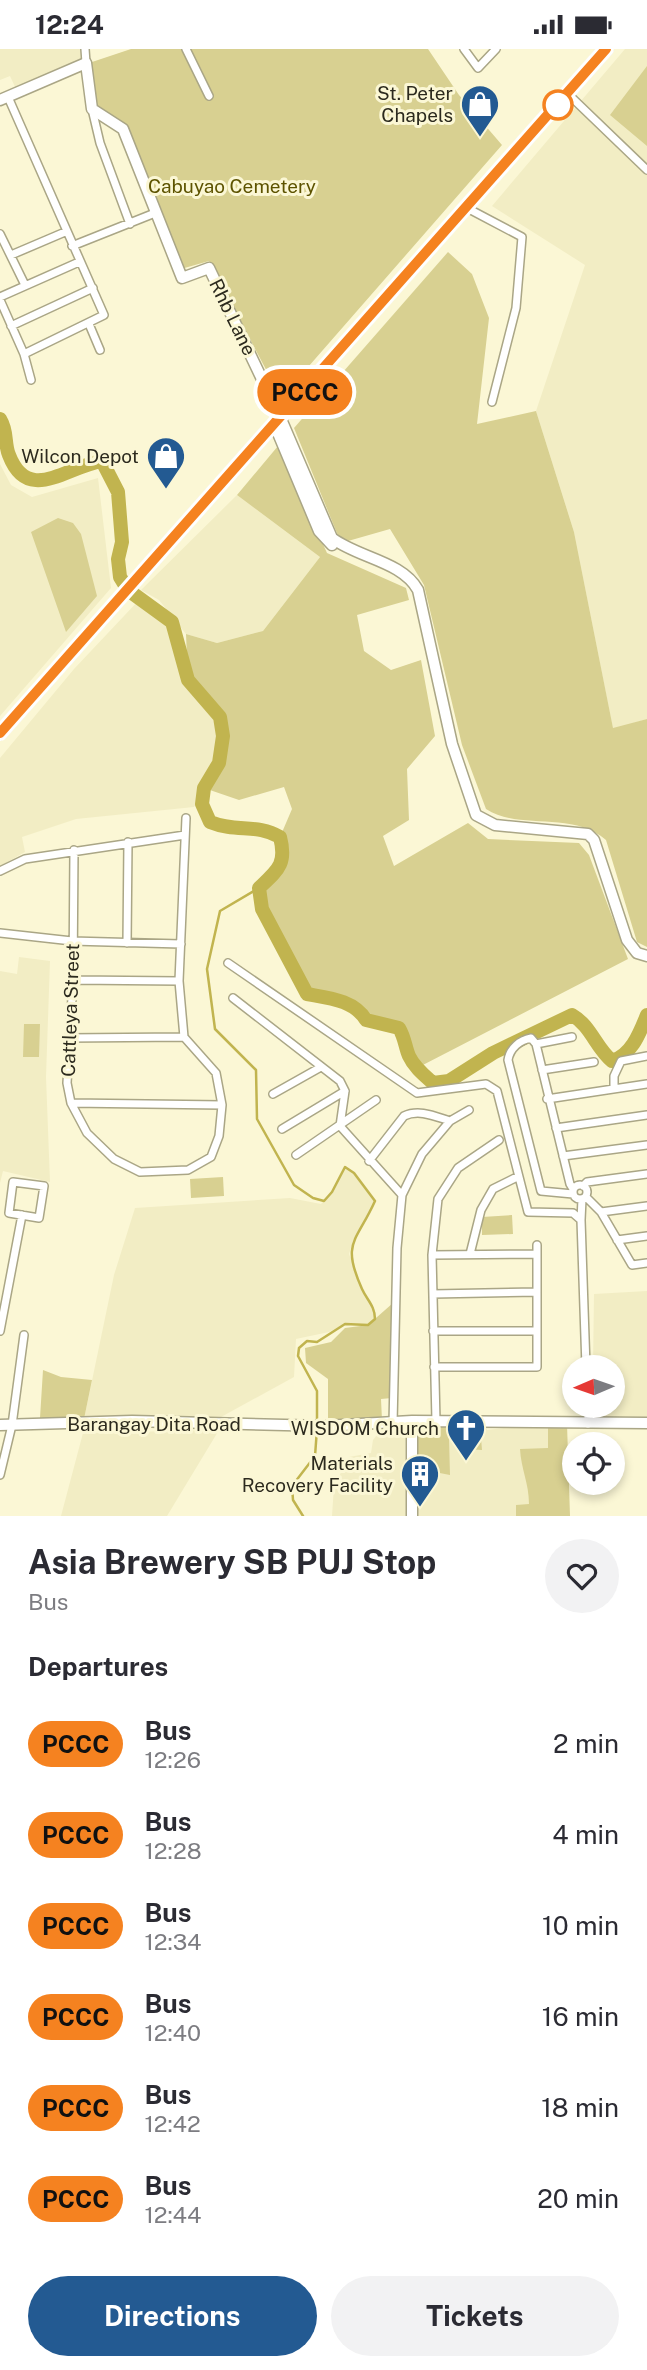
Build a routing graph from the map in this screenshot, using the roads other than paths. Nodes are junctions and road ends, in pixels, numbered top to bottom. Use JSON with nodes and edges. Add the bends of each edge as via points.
{"nodes":[{"id":1,"x":85,"y":49,"type":"edge"},
{"id":2,"x":186,"y":49,"type":"edge"},
{"id":3,"x":464,"y":49,"type":"edge"},
{"id":4,"x":496,"y":49,"type":"edge"},
{"id":5,"x":606,"y":49,"type":"edge"},
{"id":6,"x":86,"y":63,"type":"junction"},
{"id":7,"x":567,"y":93,"type":"junction"},
{"id":8,"x":209,"y":96,"type":"dead end"},
{"id":9,"x":4,"y":98,"type":"edge"},
{"id":10,"x":92,"y":109,"type":"junction"},
{"id":11,"x":647,"y":170,"type":"edge"},
{"id":12,"x":467,"y":208,"type":"junction"},
{"id":13,"x":155,"y":213,"type":"junction"},
{"id":14,"x":130,"y":224,"type":"junction"},
{"id":15,"x":65,"y":232,"type":"junction"},
{"id":16,"x":0,"y":234,"type":"edge"},
{"id":17,"x":72,"y":246,"type":"junction"},
{"id":18,"x":11,"y":255,"type":"junction"},
{"id":19,"x":79,"y":262,"type":"junction"},
{"id":20,"x":24,"y":285,"type":"junction"},
{"id":21,"x":93,"y":288,"type":"junction"},
{"id":22,"x":0,"y":298,"type":"edge"},
{"id":23,"x":89,"y":324,"type":"junction"},
{"id":24,"x":11,"y":326,"type":"junction"},
{"id":25,"x":100,"y":350,"type":"dead end"},
{"id":26,"x":24,"y":354,"type":"junction"},
{"id":27,"x":31,"y":380,"type":"dead end"},
{"id":28,"x":492,"y":402,"type":"dead end"},
{"id":29,"x":278,"y":423,"type":"junction"},
{"id":30,"x":0,"y":733,"type":"edge"},
{"id":31,"x":186,"y":818,"type":"dead end"},
{"id":32,"x":185,"y":835,"type":"junction"},
{"id":33,"x":128,"y":842,"type":"junction"},
{"id":34,"x":74,"y":851,"type":"junction"},
{"id":35,"x":0,"y":871,"type":"edge"},
{"id":36,"x":0,"y":933,"type":"edge"},
{"id":37,"x":72,"y":941,"type":"junction"},
{"id":38,"x":127,"y":943,"type":"junction"},
{"id":39,"x":181,"y":944,"type":"junction"},
{"id":40,"x":647,"y":955,"type":"edge"},
{"id":41,"x":228,"y":963,"type":"dead end"},
{"id":42,"x":73,"y":980,"type":"junction"},
{"id":43,"x":179,"y":981,"type":"junction"},
{"id":44,"x":233,"y":998,"type":"dead end"},
{"id":45,"x":184,"y":1037,"type":"junction"},
{"id":46,"x":572,"y":1037,"type":"dead end"},
{"id":47,"x":68,"y":1038,"type":"junction"},
{"id":48,"x":536,"y":1044,"type":"junction"},
{"id":49,"x":647,"y":1056,"type":"edge"},
{"id":50,"x":594,"y":1062,"type":"dead end"},
{"id":51,"x":321,"y":1067,"type":"junction"},
{"id":52,"x":542,"y":1070,"type":"junction"},
{"id":53,"x":647,"y":1084,"type":"edge"},
{"id":54,"x":614,"y":1088,"type":"junction"},
{"id":55,"x":345,"y":1091,"type":"junction"},
{"id":56,"x":273,"y":1094,"type":"dead end"},
{"id":57,"x":547,"y":1099,"type":"junction"},
{"id":58,"x":376,"y":1100,"type":"dead end"},
{"id":59,"x":71,"y":1103,"type":"junction"},
{"id":60,"x":222,"y":1105,"type":"junction"},
{"id":61,"x":469,"y":1110,"type":"dead end"},
{"id":62,"x":647,"y":1115,"type":"edge"},
{"id":63,"x":450,"y":1121,"type":"junction"},
{"id":64,"x":340,"y":1126,"type":"junction"},
{"id":65,"x":556,"y":1128,"type":"junction"},
{"id":66,"x":282,"y":1129,"type":"dead end"},
{"id":67,"x":499,"y":1140,"type":"dead end"},
{"id":68,"x":647,"y":1145,"type":"edge"},
{"id":69,"x":296,"y":1155,"type":"dead end"},
{"id":70,"x":563,"y":1156,"type":"junction"},
{"id":71,"x":369,"y":1161,"type":"junction"},
{"id":72,"x":647,"y":1174,"type":"edge"},
{"id":73,"x":517,"y":1177,"type":"junction"},
{"id":74,"x":402,"y":1195,"type":"junction"},
{"id":75,"x":578,"y":1195,"type":"junction"},
{"id":76,"x":647,"y":1206,"type":"edge"},
{"id":77,"x":601,"y":1212,"type":"junction"},
{"id":78,"x":573,"y":1213,"type":"junction"},
{"id":79,"x":22,"y":1215,"type":"junction"},
{"id":80,"x":581,"y":1220,"type":"junction"},
{"id":81,"x":647,"y":1236,"type":"edge"},
{"id":82,"x":617,"y":1240,"type":"junction"},
{"id":83,"x":537,"y":1245,"type":"dead end"},
{"id":84,"x":471,"y":1254,"type":"junction"},
{"id":85,"x":536,"y":1254,"type":"junction"},
{"id":86,"x":432,"y":1255,"type":"junction"},
{"id":87,"x":647,"y":1263,"type":"edge"},
{"id":88,"x":537,"y":1291,"type":"junction"},
{"id":89,"x":433,"y":1294,"type":"junction"},
{"id":90,"x":0,"y":1331,"type":"edge"},
{"id":91,"x":433,"y":1331,"type":"junction"},
{"id":92,"x":536,"y":1331,"type":"junction"},
{"id":93,"x":24,"y":1335,"type":"dead end"},
{"id":94,"x":586,"y":1355,"type":"edge"},
{"id":95,"x":434,"y":1367,"type":"junction"},
{"id":96,"x":588,"y":1418,"type":"edge"},
{"id":97,"x":412,"y":1421,"type":"junction"},
{"id":98,"x":436,"y":1421,"type":"junction"},
{"id":99,"x":393,"y":1423,"type":"junction"},
{"id":100,"x":647,"y":1423,"type":"edge"},
{"id":101,"x":588,"y":1424,"type":"junction"},
{"id":102,"x":6,"y":1425,"type":"edge"},
{"id":103,"x":0,"y":1475,"type":"edge"},
{"id":104,"x":412,"y":1516,"type":"edge"}],
"edges":[{"from":1,"to":6,"type":"street"},
{"from":2,"to":8,"type":"street"},
{"from":3,"to":4,"type":"street","via":[[478,68]]},
{"from":5,"to":7,"type":"highway"},
{"from":6,"to":9,"type":"street"},
{"from":6,"to":10,"type":"street"},
{"from":7,"to":11,"type":"street"},
{"from":7,"to":12,"type":"highway"},
{"from":9,"to":15,"type":"street"},
{"from":10,"to":13,"type":"street","name":"Rhb Lane","via":[[123,129]]},
{"from":10,"to":14,"type":"street"},
{"from":12,"to":28,"type":"street","via":[[522,237],[516,308]]},
{"from":12,"to":29,"type":"highway"},
{"from":13,"to":14,"type":"street"},
{"from":13,"to":29,"type":"street","name":"Rhb Lane","via":[[182,278],[209,268]]},
{"from":14,"to":17,"type":"street"},
{"from":15,"to":17,"type":"street"},
{"from":15,"to":18,"type":"street"},
{"from":16,"to":18,"type":"street"},
{"from":17,"to":19,"type":"street"},
{"from":18,"to":20,"type":"street"},
{"from":19,"to":20,"type":"street"},
{"from":19,"to":21,"type":"street"},
{"from":20,"to":22,"type":"street"},
{"from":21,"to":23,"type":"street","via":[[104,315]]},
{"from":21,"to":24,"type":"street"},
{"from":22,"to":24,"type":"street"},
{"from":23,"to":25,"type":"street"},
{"from":23,"to":26,"type":"street"},
{"from":24,"to":26,"type":"street"},
{"from":26,"to":27,"type":"street"},
{"from":29,"to":30,"type":"highway"},
{"from":29,"to":40,"type":"street","via":[[332,538],[412,579],[418,590],[452,744],[476,814],[495,825],[580,831],[594,840],[627,940],[637,953]]},
{"from":31,"to":32,"type":"street"},
{"from":32,"to":33,"type":"street"},
{"from":32,"to":39,"type":"street"},
{"from":33,"to":34,"type":"street"},
{"from":33,"to":38,"type":"street"},
{"from":34,"to":35,"type":"street","via":[[25,859]]},
{"from":34,"to":37,"type":"street","name":"Cattleya Street"},
{"from":36,"to":37,"type":"street"},
{"from":37,"to":38,"type":"street"},
{"from":37,"to":42,"type":"street","name":"Cattleya Street"},
{"from":38,"to":39,"type":"street"},
{"from":39,"to":43,"type":"street"},
{"from":41,"to":73,"type":"street","via":[[417,1093],[493,1086]]},
{"from":42,"to":43,"type":"street"},
{"from":42,"to":47,"type":"street","name":"Cattleya Street"},
{"from":43,"to":45,"type":"street"},
{"from":44,"to":51,"type":"street"},
{"from":45,"to":47,"type":"street"},
{"from":45,"to":60,"type":"street","name":"Cattleya Street","via":[[216,1073]]},
{"from":46,"to":48,"type":"street"},
{"from":47,"to":59,"type":"street","name":"Cattleya Street"},
{"from":48,"to":52,"type":"street"},
{"from":48,"to":75,"type":"street","via":[[527,1039],[511,1049],[508,1060],[541,1191]]},
{"from":49,"to":54,"type":"street","via":[[621,1061]]},
{"from":50,"to":52,"type":"street"},
{"from":51,"to":55,"type":"street","via":[[340,1081]]},
{"from":51,"to":56,"type":"street"},
{"from":52,"to":57,"type":"street"},
{"from":53,"to":54,"type":"street"},
{"from":54,"to":57,"type":"street"},
{"from":55,"to":64,"type":"street"},
{"from":55,"to":66,"type":"street"},
{"from":57,"to":65,"type":"street"},
{"from":58,"to":64,"type":"street"},
{"from":59,"to":60,"type":"street"},
{"from":59,"to":60,"type":"street","name":"Cattleya Street","via":[[88,1133],[114,1159],[139,1172],[188,1170],[211,1157]]},
{"from":61,"to":63,"type":"street"},
{"from":62,"to":65,"type":"street"},
{"from":63,"to":71,"type":"street","via":[[417,1112],[404,1116]]},
{"from":63,"to":74,"type":"street","via":[[422,1154]]},
{"from":64,"to":69,"type":"street"},
{"from":64,"to":71,"type":"street"},
{"from":65,"to":70,"type":"street"},
{"from":67,"to":86,"type":"street","via":[[458,1168],[438,1199]]},
{"from":68,"to":70,"type":"street"},
{"from":70,"to":75,"type":"street"},
{"from":71,"to":74,"type":"street"},
{"from":72,"to":75,"type":"street","via":[[587,1182]]},
{"from":73,"to":78,"type":"street","via":[[528,1212]]},
{"from":73,"to":84,"type":"street","via":[[492,1189],[481,1210]]},
{"from":74,"to":99,"type":"street"},
{"from":75,"to":77,"type":"street"},
{"from":75,"to":78,"type":"street"},
{"from":75,"to":80,"type":"street"},
{"from":76,"to":77,"type":"street"},
{"from":77,"to":82,"type":"street"},
{"from":78,"to":80,"type":"street"},
{"from":79,"to":79,"type":"street","via":[[39,1218],[44,1186],[13,1182],[9,1213]]},
{"from":79,"to":90,"type":"street"},
{"from":80,"to":94,"type":"street"},
{"from":81,"to":82,"type":"street"},
{"from":82,"to":87,"type":"street","via":[[632,1265]]},
{"from":83,"to":85,"type":"street"},
{"from":84,"to":85,"type":"street"},
{"from":84,"to":86,"type":"street"},
{"from":85,"to":88,"type":"street"},
{"from":86,"to":89,"type":"street"},
{"from":88,"to":89,"type":"street"},
{"from":88,"to":92,"type":"street"},
{"from":89,"to":91,"type":"street"},
{"from":91,"to":92,"type":"street"},
{"from":91,"to":95,"type":"street"},
{"from":92,"to":95,"type":"street","via":[[537,1367]]},
{"from":93,"to":102,"type":"street"},
{"from":95,"to":98,"type":"street"},
{"from":96,"to":101,"type":"street"},
{"from":97,"to":98,"type":"street","name":"Barangay Dita Road"},
{"from":97,"to":99,"type":"street","name":"Barangay Dita Road"},
{"from":97,"to":104,"type":"street"},
{"from":98,"to":101,"type":"street","name":"Barangay Dita Road"},
{"from":99,"to":102,"type":"street","name":"Barangay Dita Road"},
{"from":100,"to":101,"type":"street","name":"Barangay Dita Road"},
{"from":102,"to":103,"type":"street"}]}
